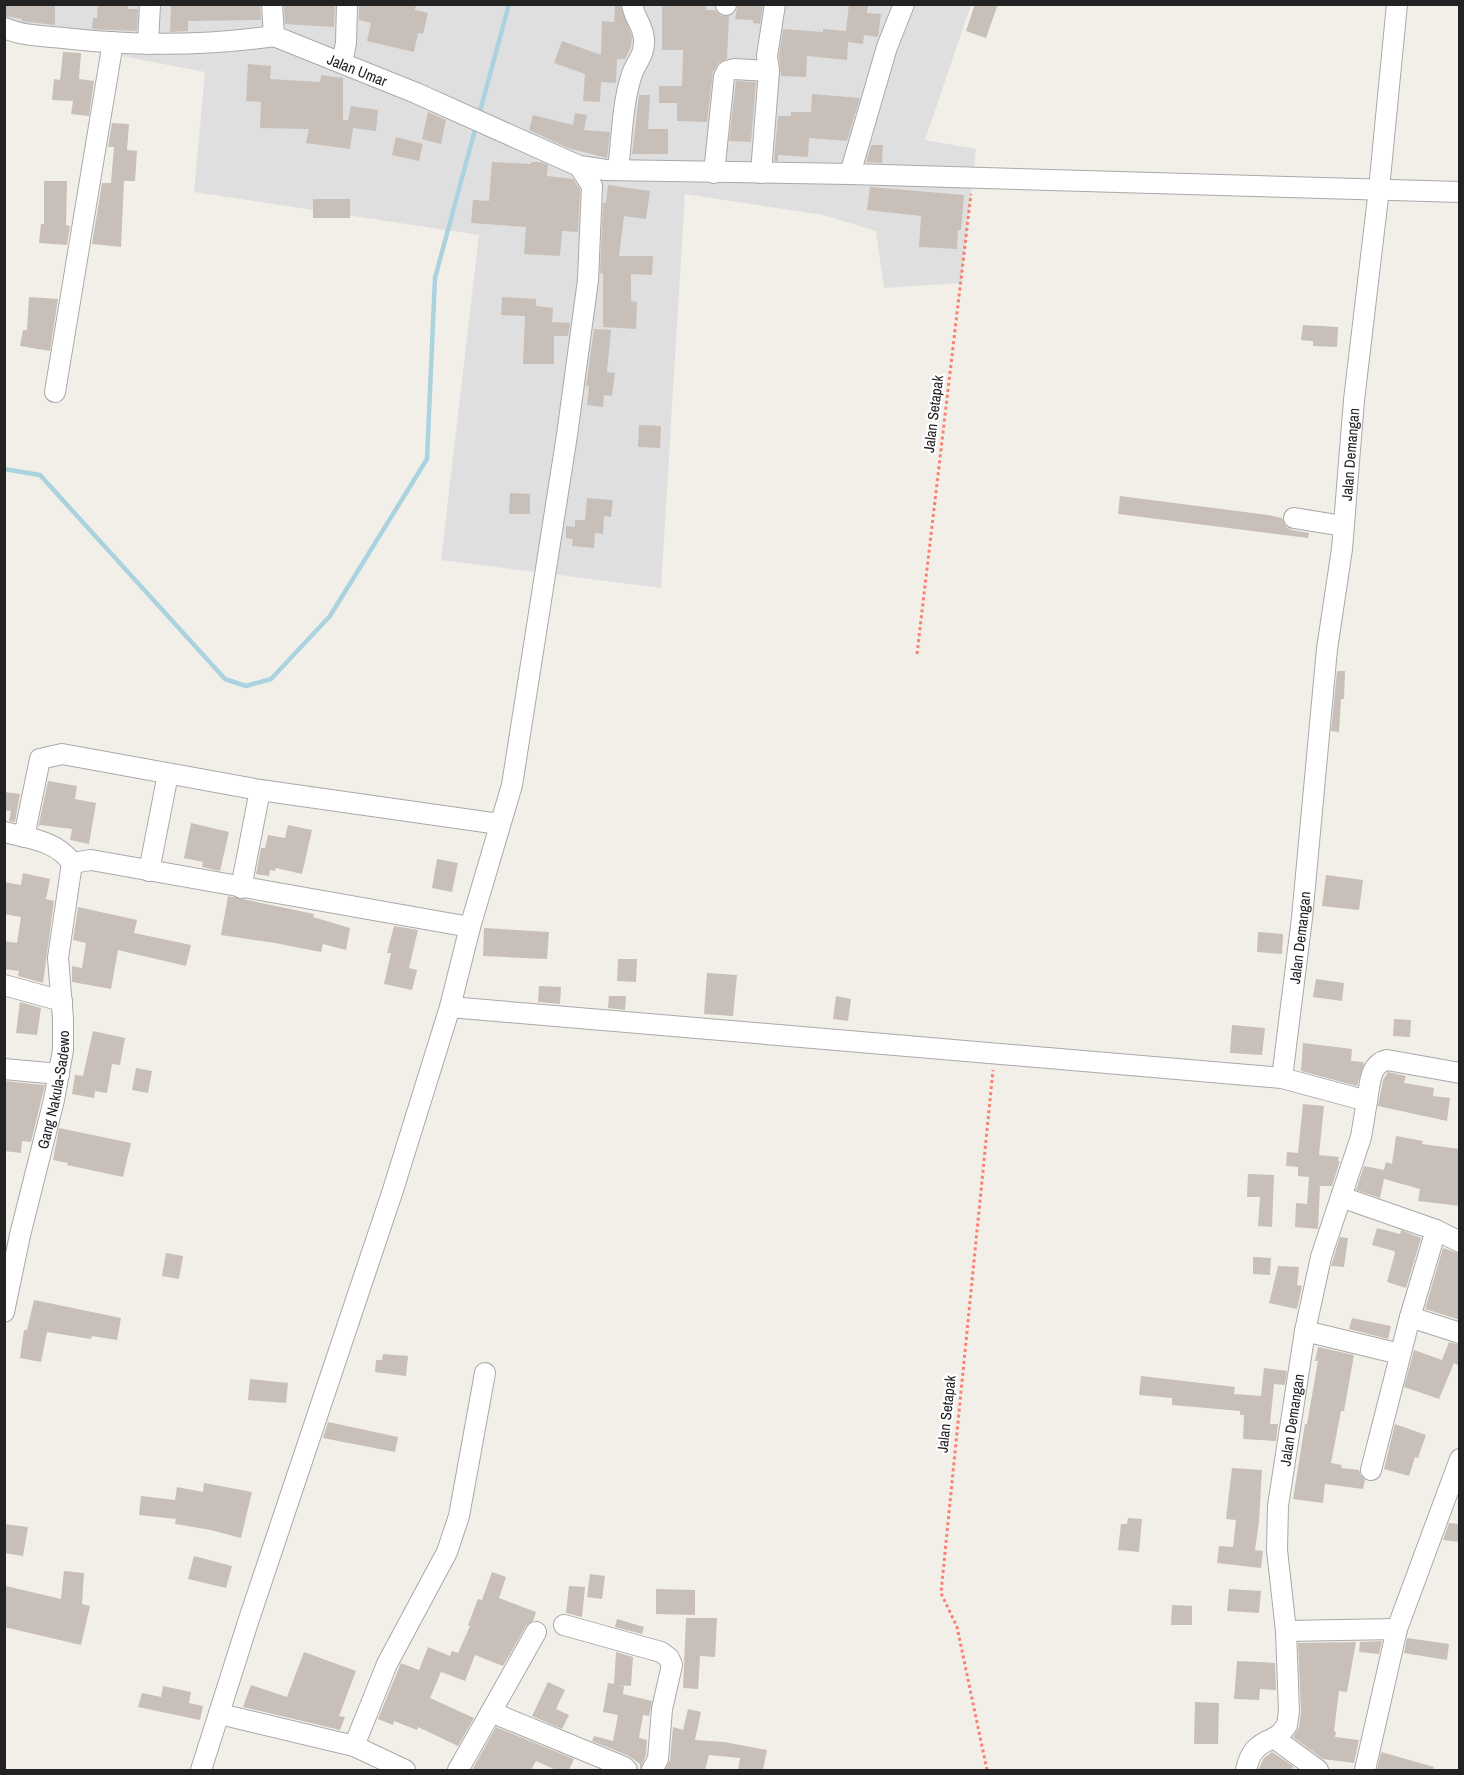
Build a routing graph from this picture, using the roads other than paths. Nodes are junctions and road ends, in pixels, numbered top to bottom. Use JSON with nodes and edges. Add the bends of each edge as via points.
{"nodes":[{"id":1,"x":150,"y":4,"type":"edge"},
{"id":2,"x":272,"y":4,"type":"edge"},
{"id":3,"x":347,"y":4,"type":"edge"},
{"id":4,"x":632,"y":4,"type":"edge"},
{"id":5,"x":775,"y":4,"type":"edge"},
{"id":6,"x":904,"y":4,"type":"edge"},
{"id":7,"x":1397,"y":4,"type":"edge"},
{"id":8,"x":4,"y":28,"type":"edge"},
{"id":9,"x":274,"y":36,"type":"junction"},
{"id":10,"x":113,"y":42,"type":"junction"},
{"id":11,"x":148,"y":44,"type":"junction"},
{"id":12,"x":342,"y":62,"type":"junction"},
{"id":13,"x":769,"y":71,"type":"junction"},
{"id":14,"x":579,"y":166,"type":"junction"},
{"id":15,"x":612,"y":169,"type":"junction"},
{"id":16,"x":714,"y":173,"type":"junction"},
{"id":17,"x":761,"y":173,"type":"junction"},
{"id":18,"x":850,"y":174,"type":"junction"},
{"id":19,"x":592,"y":186,"type":"junction"},
{"id":20,"x":1379,"y":189,"type":"junction"},
{"id":21,"x":1460,"y":192,"type":"edge"},
{"id":22,"x":55,"y":392,"type":"dead end"},
{"id":23,"x":1294,"y":518,"type":"dead end"},
{"id":24,"x":1343,"y":526,"type":"junction"},
{"id":25,"x":168,"y":774,"type":"junction"},
{"id":26,"x":260,"y":790,"type":"junction"},
{"id":27,"x":499,"y":824,"type":"junction"},
{"id":28,"x":4,"y":832,"type":"edge"},
{"id":29,"x":24,"y":837,"type":"junction"},
{"id":30,"x":72,"y":863,"type":"junction"},
{"id":31,"x":149,"y":871,"type":"junction"},
{"id":32,"x":241,"y":888,"type":"junction"},
{"id":33,"x":470,"y":927,"type":"junction"},
{"id":34,"x":4,"y":985,"type":"edge"},
{"id":35,"x":62,"y":1001,"type":"junction"},
{"id":36,"x":450,"y":1007,"type":"junction"},
{"id":37,"x":4,"y":1069,"type":"edge"},
{"id":38,"x":1460,"y":1073,"type":"edge"},
{"id":39,"x":59,"y":1074,"type":"junction"},
{"id":40,"x":1282,"y":1078,"type":"junction"},
{"id":41,"x":1367,"y":1101,"type":"junction"},
{"id":42,"x":1341,"y":1197,"type":"junction"},
{"id":43,"x":1436,"y":1230,"type":"junction"},
{"id":44,"x":12,"y":1234,"type":"edge"},
{"id":45,"x":1460,"y":1242,"type":"edge"},
{"id":46,"x":4,"y":1312,"type":"edge"},
{"id":47,"x":1410,"y":1317,"type":"junction"},
{"id":48,"x":1305,"y":1331,"type":"junction"},
{"id":49,"x":1460,"y":1333,"type":"edge"},
{"id":50,"x":1400,"y":1354,"type":"junction"},
{"id":51,"x":485,"y":1373,"type":"dead end"},
{"id":52,"x":1460,"y":1459,"type":"edge"},
{"id":53,"x":1371,"y":1470,"type":"dead end"},
{"id":54,"x":564,"y":1625,"type":"dead end"},
{"id":55,"x":1397,"y":1629,"type":"junction"},
{"id":56,"x":1286,"y":1631,"type":"junction"},
{"id":57,"x":536,"y":1632,"type":"dead end"},
{"id":58,"x":491,"y":1712,"type":"junction"},
{"id":59,"x":220,"y":1714,"type":"junction"},
{"id":60,"x":1274,"y":1738,"type":"junction"},
{"id":61,"x":354,"y":1746,"type":"junction"},
{"id":62,"x":201,"y":1770,"type":"edge"},
{"id":63,"x":405,"y":1770,"type":"edge"},
{"id":64,"x":459,"y":1770,"type":"edge"},
{"id":65,"x":627,"y":1770,"type":"edge"},
{"id":66,"x":652,"y":1770,"type":"edge"},
{"id":67,"x":1246,"y":1770,"type":"edge"},
{"id":68,"x":1318,"y":1770,"type":"edge"},
{"id":69,"x":1365,"y":1770,"type":"edge"}],
"edges":[{"from":1,"to":11,"type":"street"},
{"from":2,"to":9,"type":"street"},
{"from":3,"to":12,"type":"street"},
{"from":4,"to":15,"type":"street","via":[[642,26],[643,52],[631,74]]},
{"from":5,"to":13,"type":"street","via":[[767,56]]},
{"from":6,"to":18,"type":"street","via":[[887,47]]},
{"from":7,"to":20,"type":"street","name":"Jalan Demangan"},
{"from":8,"to":10,"type":"street","via":[[22,34]]},
{"from":9,"to":11,"type":"street","via":[[232,42]]},
{"from":9,"to":12,"type":"street","name":"Jalan Umar"},
{"from":10,"to":11,"type":"street"},
{"from":10,"to":22,"type":"street"},
{"from":12,"to":14,"type":"street","name":"Jalan Umar"},
{"from":13,"to":16,"type":"street","via":[[727,71]]},
{"from":13,"to":17,"type":"street"},
{"from":14,"to":15,"type":"street","name":"Jalan Umar"},
{"from":14,"to":19,"type":"street"},
{"from":15,"to":16,"type":"street","name":"Jalan Umar"},
{"from":15,"to":19,"type":"street"},
{"from":16,"to":17,"type":"street","name":"Jalan Umar"},
{"from":17,"to":18,"type":"street","name":"Jalan Umar"},
{"from":18,"to":20,"type":"street","name":"Jalan Umar"},
{"from":19,"to":27,"type":"street","via":[[588,280],[567,435],[512,785]]},
{"from":20,"to":21,"type":"street","name":"Jalan Umar"},
{"from":20,"to":24,"type":"street","name":"Jalan Demangan"},
{"from":23,"to":24,"type":"street"},
{"from":24,"to":40,"type":"street","name":"Jalan Demangan","via":[[1325,659],[1302,918]]},
{"from":25,"to":26,"type":"street"},
{"from":25,"to":29,"type":"street","via":[[62,754],[40,759]]},
{"from":25,"to":31,"type":"street"},
{"from":26,"to":27,"type":"street"},
{"from":26,"to":32,"type":"street"},
{"from":27,"to":33,"type":"street"},
{"from":28,"to":29,"type":"street"},
{"from":29,"to":30,"type":"street","via":[[58,848]]},
{"from":30,"to":31,"type":"street","via":[[90,860]]},
{"from":30,"to":35,"type":"street","name":"Gang Nakula-Sadewo","via":[[58,958]]},
{"from":31,"to":32,"type":"street"},
{"from":32,"to":33,"type":"street"},
{"from":33,"to":36,"type":"street"},
{"from":34,"to":35,"type":"street"},
{"from":35,"to":39,"type":"street","name":"Gang Nakula-Sadewo","via":[[64,1034]]},
{"from":36,"to":40,"type":"street"},
{"from":36,"to":59,"type":"street"},
{"from":37,"to":39,"type":"street"},
{"from":38,"to":41,"type":"street","name":"Jalan Demangan","via":[[1382,1061],[1374,1068]]},
{"from":39,"to":44,"type":"street","name":"Gang Nakula-Sadewo"},
{"from":40,"to":41,"type":"street"},
{"from":41,"to":42,"type":"street","name":"Jalan Demangan","via":[[1361,1137]]},
{"from":42,"to":43,"type":"street"},
{"from":42,"to":48,"type":"street","name":"Jalan Demangan","via":[[1324,1244]]},
{"from":43,"to":45,"type":"street"},
{"from":43,"to":47,"type":"street"},
{"from":44,"to":46,"type":"street","name":"Gang Nakula-Sadewo"},
{"from":47,"to":49,"type":"street"},
{"from":47,"to":50,"type":"street"},
{"from":48,"to":50,"type":"street"},
{"from":48,"to":56,"type":"street","name":"Jalan Demangan","via":[[1278,1506],[1277,1550]]},
{"from":50,"to":53,"type":"street"},
{"from":51,"to":61,"type":"street","via":[[459,1516],[447,1552],[378,1683]]},
{"from":52,"to":55,"type":"street"},
{"from":54,"to":66,"type":"street","via":[[661,1652],[669,1658],[672,1665],[662,1709],[658,1759]]},
{"from":55,"to":56,"type":"street"},
{"from":55,"to":69,"type":"street"},
{"from":56,"to":60,"type":"street","name":"Jalan Demangan","via":[[1288,1718],[1284,1731]]},
{"from":57,"to":58,"type":"street"},
{"from":58,"to":64,"type":"street"},
{"from":58,"to":65,"type":"street"},
{"from":59,"to":61,"type":"street"},
{"from":59,"to":62,"type":"street"},
{"from":60,"to":67,"type":"street","via":[[1255,1748]]},
{"from":60,"to":68,"type":"street"},
{"from":61,"to":63,"type":"street"}]}
